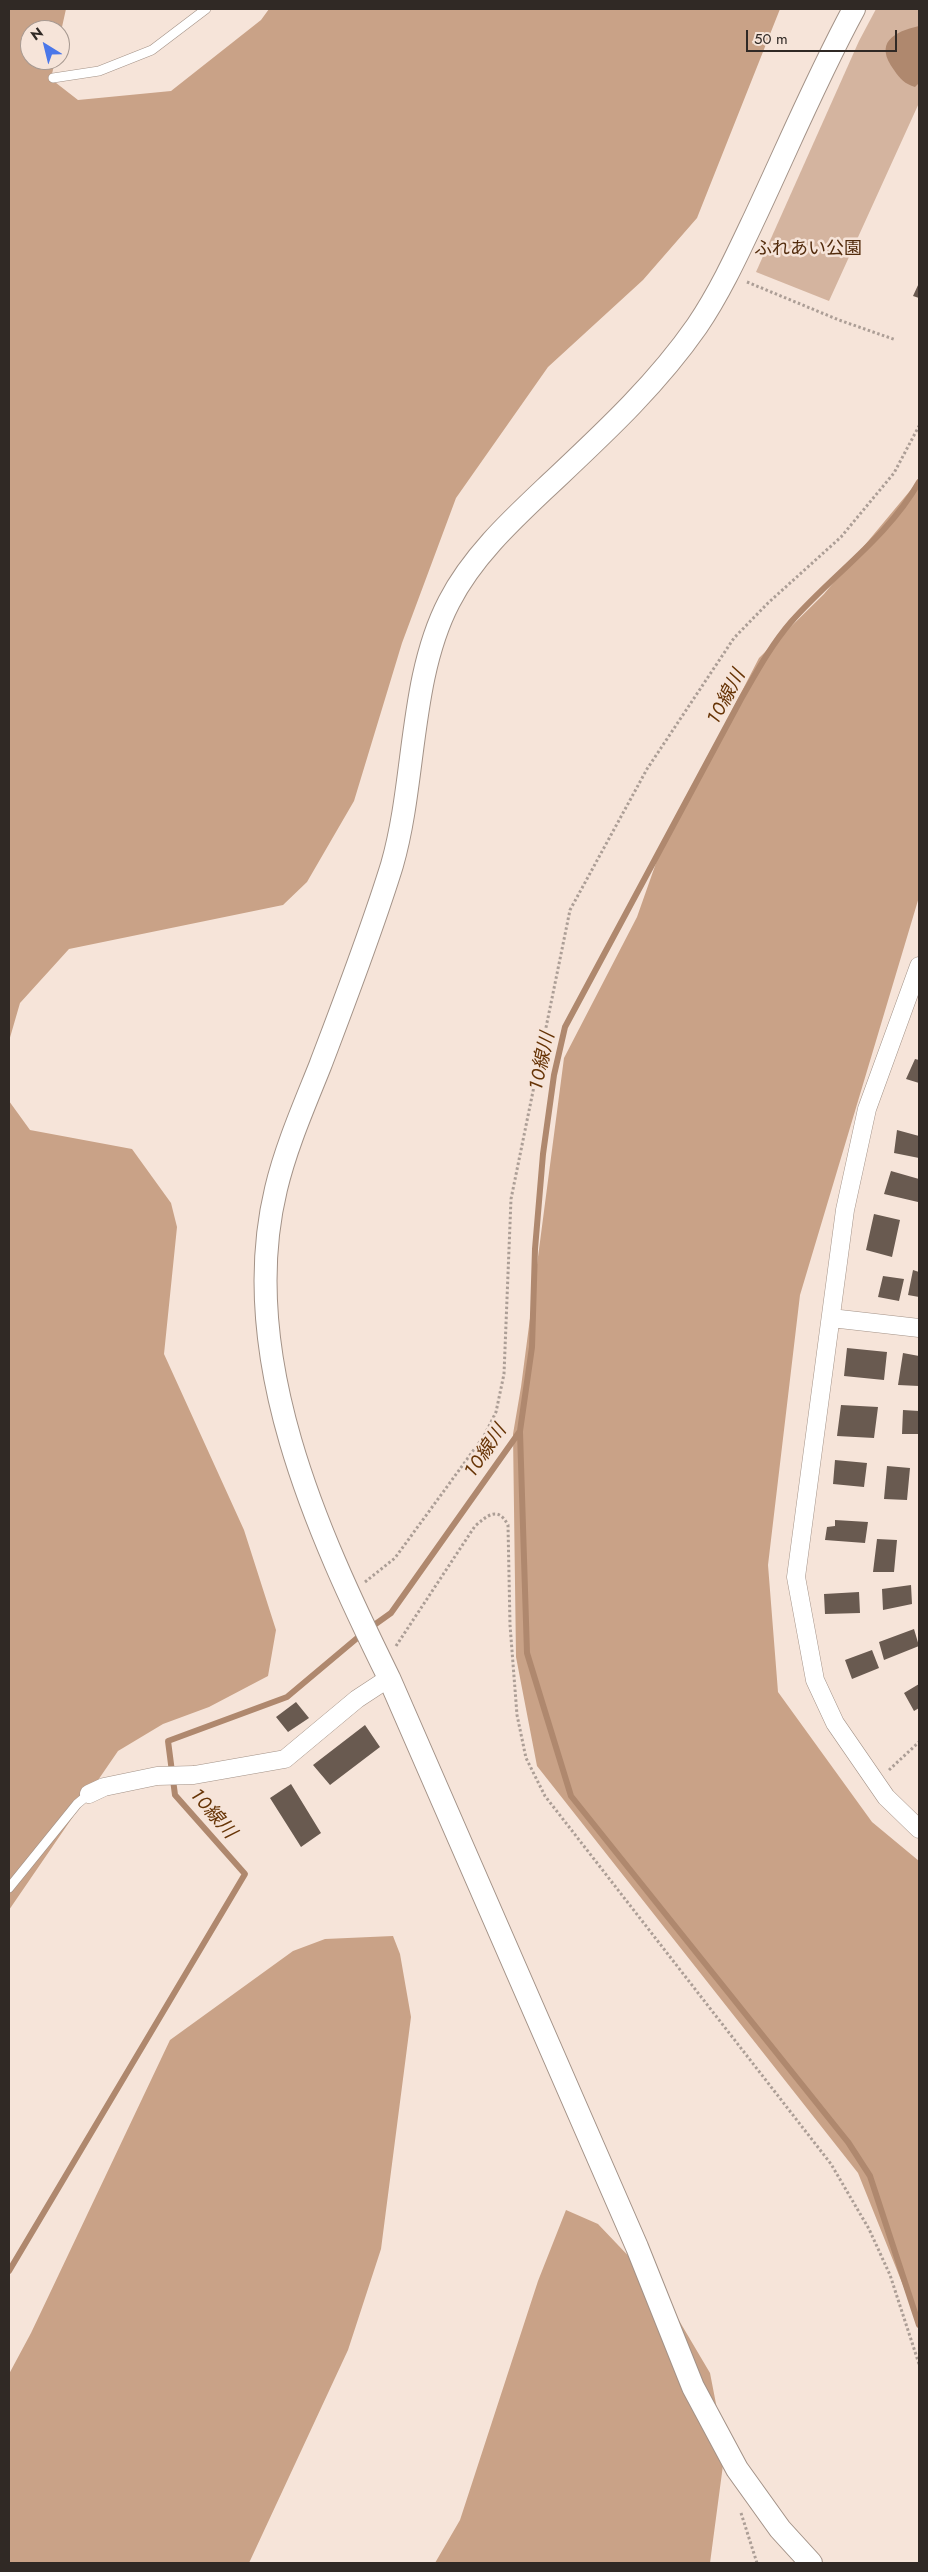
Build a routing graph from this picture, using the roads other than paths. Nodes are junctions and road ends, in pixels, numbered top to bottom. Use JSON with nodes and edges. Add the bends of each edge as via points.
{"nodes":[{"id":1,"x":206,"y":9,"type":"edge"},
{"id":2,"x":854,"y":9,"type":"edge"},
{"id":3,"x":53,"y":78,"type":"dead end"},
{"id":4,"x":919,"y":966,"type":"edge"},
{"id":5,"x":831,"y":1318,"type":"junction"},
{"id":6,"x":919,"y":1328,"type":"edge"},
{"id":7,"x":382,"y":1663,"type":"junction"},
{"id":8,"x":89,"y":1794,"type":"joint"},
{"id":9,"x":919,"y":1829,"type":"edge"},
{"id":10,"x":9,"y":1888,"type":"edge"},
{"id":11,"x":811,"y":2563,"type":"edge"}],
"edges":[{"from":1,"to":3,"type":"lane","via":[[152,50],[99,71]]},
{"from":2,"to":7,"type":"street","via":[[729,272],[697,326],[632,406],[492,539],[449,602],[428,660],[394,858],[364,951],[294,1133],[276,1190],[267,1248],[265,1303],[270,1358],[312,1504]]},
{"from":4,"to":5,"type":"street","via":[[867,1109],[845,1210]]},
{"from":5,"to":6,"type":"street"},
{"from":5,"to":9,"type":"street","via":[[796,1577],[815,1680],[835,1723],[886,1797]]},
{"from":7,"to":8,"type":"street","via":[[358,1699],[285,1759],[194,1775],[157,1776],[104,1786]]},
{"from":7,"to":11,"type":"street","via":[[637,2247],[693,2387],[737,2469],[780,2529]]},
{"from":8,"to":10,"type":"lane","via":[[77,1804]]}]}
